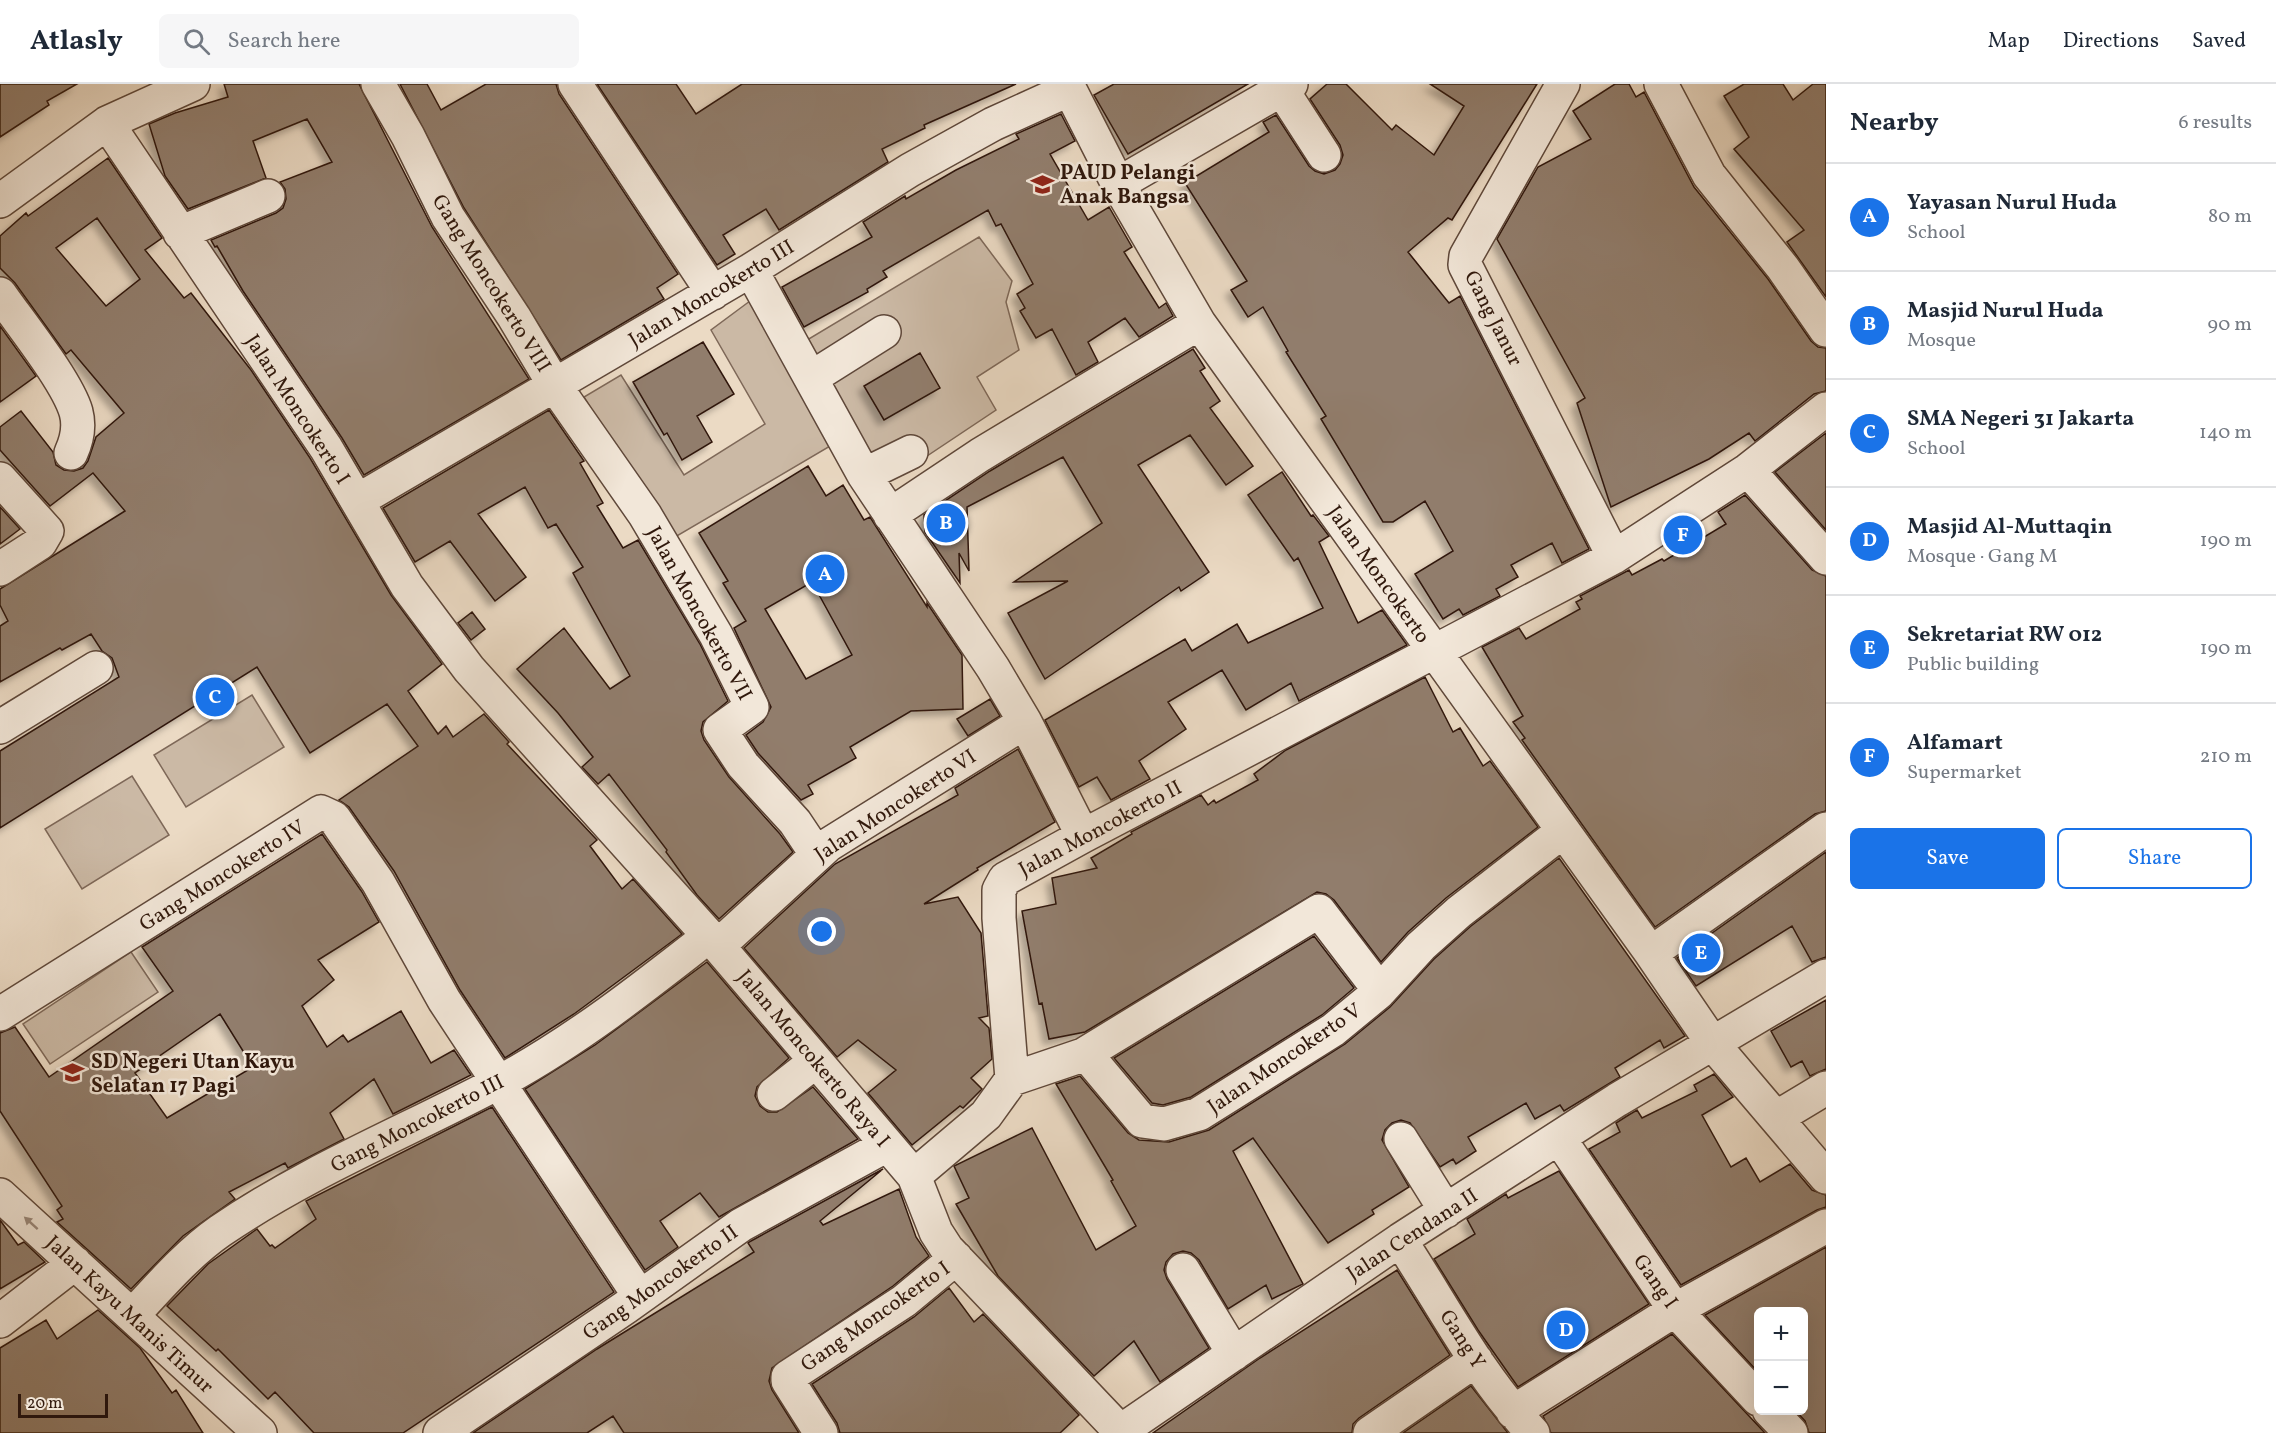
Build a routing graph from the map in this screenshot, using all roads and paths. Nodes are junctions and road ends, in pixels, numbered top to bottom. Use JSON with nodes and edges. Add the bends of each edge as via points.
{"nodes":[{"id":1,"x":193,"y":84,"type":"edge"},
{"id":2,"x":378,"y":84,"type":"edge"},
{"id":3,"x":575,"y":84,"type":"edge"},
{"id":4,"x":1563,"y":84,"type":"edge"},
{"id":5,"x":1661,"y":84,"type":"edge"},
{"id":6,"x":1068,"y":87,"type":"edge"},
{"id":7,"x":1287,"y":87,"type":"edge"},
{"id":8,"x":107,"y":123,"type":"junction"},
{"id":9,"x":1324,"y":155,"type":"dead end"},
{"id":10,"x":1118,"y":184,"type":"junction"},
{"id":11,"x":268,"y":196,"type":"dead end"},
{"id":12,"x":0,"y":201,"type":"edge"},
{"id":13,"x":180,"y":233,"type":"junction"},
{"id":14,"x":751,"y":270,"type":"junction"},
{"id":15,"x":713,"y":293,"type":"junction"},
{"id":16,"x":0,"y":294,"type":"edge"},
{"id":17,"x":1199,"y":323,"type":"junction"},
{"id":18,"x":1826,"y":330,"type":"edge"},
{"id":19,"x":884,"y":332,"type":"dead end"},
{"id":20,"x":811,"y":378,"type":"junction"},
{"id":21,"x":555,"y":386,"type":"junction"},
{"id":22,"x":1826,"y":409,"type":"edge"},
{"id":23,"x":911,"y":452,"type":"dead end"},
{"id":24,"x":72,"y":453,"type":"dead end"},
{"id":25,"x":1748,"y":470,"type":"junction"},
{"id":26,"x":864,"y":475,"type":"junction"},
{"id":27,"x":0,"y":479,"type":"edge"},
{"id":28,"x":357,"y":501,"type":"junction"},
{"id":29,"x":890,"y":515,"type":"junction"},
{"id":30,"x":1614,"y":557,"type":"junction"},
{"id":31,"x":1826,"y":558,"type":"edge"},
{"id":32,"x":0,"y":569,"type":"edge"},
{"id":33,"x":1434,"y":652,"type":"junction"},
{"id":34,"x":96,"y":668,"type":"dead end"},
{"id":35,"x":490,"y":694,"type":"joint"},
{"id":36,"x":1025,"y":722,"type":"junction"},
{"id":37,"x":0,"y":727,"type":"edge"},
{"id":38,"x":1826,"y":829,"type":"edge"},
{"id":39,"x":1563,"y":831,"type":"junction"},
{"id":40,"x":1083,"y":836,"type":"junction"},
{"id":41,"x":817,"y":855,"type":"junction"},
{"id":42,"x":714,"y":941,"type":"junction"},
{"id":43,"x":1651,"y":953,"type":"junction"},
{"id":44,"x":1826,"y":976,"type":"edge"},
{"id":45,"x":1380,"y":991,"type":"junction"},
{"id":46,"x":0,"y":1014,"type":"edge"},
{"id":47,"x":1713,"y":1044,"type":"junction"},
{"id":48,"x":1083,"y":1055,"type":"junction"},
{"id":49,"x":816,"y":1061,"type":"junction"},
{"id":50,"x":1012,"y":1079,"type":"junction"},
{"id":51,"x":498,"y":1082,"type":"junction"},
{"id":52,"x":1826,"y":1088,"type":"edge"},
{"id":53,"x":774,"y":1094,"type":"dead end"},
{"id":54,"x":1776,"y":1118,"type":"junction"},
{"id":55,"x":1401,"y":1139,"type":"dead end"},
{"id":56,"x":1563,"y":1144,"type":"junction"},
{"id":57,"x":887,"y":1145,"type":"junction"},
{"id":58,"x":1824,"y":1169,"type":"edge"},
{"id":59,"x":914,"y":1176,"type":"junction"},
{"id":60,"x":0,"y":1195,"type":"edge"},
{"id":61,"x":1446,"y":1211,"type":"junction"},
{"id":62,"x":1826,"y":1226,"type":"edge"},
{"id":63,"x":1400,"y":1240,"type":"junction"},
{"id":64,"x":956,"y":1258,"type":"junction"},
{"id":65,"x":75,"y":1263,"type":"junction"},
{"id":66,"x":1183,"y":1270,"type":"dead end"},
{"id":67,"x":639,"y":1297,"type":"junction"},
{"id":68,"x":1675,"y":1310,"type":"junction"},
{"id":69,"x":132,"y":1316,"type":"junction"},
{"id":70,"x":0,"y":1321,"type":"edge"},
{"id":71,"x":1233,"y":1354,"type":"junction"},
{"id":72,"x":1476,"y":1360,"type":"junction"},
{"id":73,"x":1754,"y":1396,"type":"edge"},
{"id":74,"x":1774,"y":1415,"type":"edge"},
{"id":75,"x":1523,"y":1423,"type":"edge"},
{"id":76,"x":1120,"y":1432,"type":"edge"},
{"id":77,"x":260,"y":1433,"type":"edge"},
{"id":78,"x":440,"y":1433,"type":"edge"},
{"id":79,"x":821,"y":1433,"type":"edge"},
{"id":80,"x":1370,"y":1433,"type":"edge"},
{"id":81,"x":1791,"y":1433,"type":"edge"}],
"edges":[{"from":1,"to":8,"type":"street"},
{"from":2,"to":21,"type":"street","name":"Gang Moncokerto VIII","via":[[447,217]]},
{"from":3,"to":15,"type":"street"},
{"from":4,"to":30,"type":"street","name":"Gang Janur","via":[[1466,256],[1465,265]]},
{"from":5,"to":18,"type":"street","via":[[1709,175],[1783,268]]},
{"from":6,"to":10,"type":"street","name":"Jalan Moncokerto"},
{"from":6,"to":14,"type":"street","name":"Jalan Moncokerto III","via":[[910,170]]},
{"from":7,"to":9,"type":"street"},
{"from":7,"to":10,"type":"street"},
{"from":8,"to":12,"type":"street"},
{"from":8,"to":13,"type":"street","name":"Jalan Moncokerto I"},
{"from":10,"to":17,"type":"street","name":"Jalan Moncokerto"},
{"from":11,"to":13,"type":"street"},
{"from":13,"to":28,"type":"street","name":"Jalan Moncokerto I","via":[[326,448]]},
{"from":14,"to":15,"type":"street","name":"Jalan Moncokerto III"},
{"from":14,"to":20,"type":"street"},
{"from":15,"to":21,"type":"street","name":"Jalan Moncokerto III"},
{"from":16,"to":24,"type":"street","via":[[76,412],[78,437]]},
{"from":17,"to":29,"type":"street","via":[[980,454]]},
{"from":17,"to":33,"type":"street","name":"Jalan Moncokerto"},
{"from":19,"to":20,"type":"street"},
{"from":20,"to":26,"type":"street"},
{"from":21,"to":28,"type":"street","name":"Jalan Moncokerto III"},
{"from":21,"to":41,"type":"street","name":"Jalan Moncokerto VII","via":[[645,515],[716,635],[752,706],[720,730],[743,765],[788,814]]},
{"from":22,"to":25,"type":"street","name":"Jalan Moncokerto II"},
{"from":23,"to":26,"type":"street"},
{"from":25,"to":30,"type":"street","name":"Jalan Moncokerto II"},
{"from":25,"to":31,"type":"street"},
{"from":26,"to":29,"type":"street"},
{"from":27,"to":32,"type":"street","via":[[47,531],[40,543]]},
{"from":28,"to":35,"type":"street","name":"Jalan Moncokerto I","via":[[407,586]]},
{"from":29,"to":36,"type":"street"},
{"from":30,"to":33,"type":"street","name":"Jalan Moncokerto II"},
{"from":33,"to":39,"type":"street","name":"Jalan Moncokerto"},
{"from":33,"to":40,"type":"street","name":"Jalan Moncokerto II"},
{"from":34,"to":37,"type":"street"},
{"from":35,"to":42,"type":"street","name":"Jalan Moncokerto Raya I"},
{"from":36,"to":40,"type":"street"},
{"from":36,"to":41,"type":"street","name":"Jalan Moncokerto VI","via":[[878,812]]},
{"from":38,"to":43,"type":"street"},
{"from":39,"to":43,"type":"street","name":"Jalan Moncokerto"},
{"from":39,"to":45,"type":"street","name":"Jalan Moncokerto V","via":[[1459,912]]},
{"from":40,"to":50,"type":"street","name":"Jalan Moncokerto II","via":[[1005,879],[999,890]]},
{"from":41,"to":42,"type":"street","name":"Jalan Moncokerto VI"},
{"from":42,"to":49,"type":"street","name":"Jalan Moncokerto Raya I"},
{"from":42,"to":51,"type":"street","name":"Gang Moncokerto III","via":[[617,1008]]},
{"from":43,"to":47,"type":"street","name":"Jalan Moncokerto"},
{"from":44,"to":47,"type":"street","name":"Jalan Cendana II"},
{"from":45,"to":48,"type":"street","name":"Jalan Moncokerto V","via":[[1334,1030],[1288,1061],[1199,1114],[1177,1122],[1142,1121]]},
{"from":45,"to":48,"type":"street","via":[[1319,911]]},
{"from":46,"to":51,"type":"street","name":"Gang Moncokerto IV","via":[[321,812],[334,818],[378,882],[444,1000]]},
{"from":47,"to":54,"type":"street","name":"Jalan Moncokerto"},
{"from":47,"to":56,"type":"street","name":"Jalan Cendana II"},
{"from":48,"to":50,"type":"street"},
{"from":49,"to":53,"type":"street"},
{"from":49,"to":57,"type":"street","name":"Jalan Moncokerto Raya I"},
{"from":50,"to":59,"type":"street","via":[[986,1115]]},
{"from":51,"to":67,"type":"street"},
{"from":51,"to":69,"type":"street","name":"Gang Moncokerto III","via":[[275,1197],[218,1232]]},
{"from":52,"to":54,"type":"street"},
{"from":54,"to":58,"type":"street","name":"Jalan Moncokerto"},
{"from":55,"to":61,"type":"street"},
{"from":56,"to":61,"type":"street","name":"Jalan Cendana II"},
{"from":56,"to":68,"type":"street","name":"Gang I"},
{"from":57,"to":59,"type":"street","name":"Jalan Moncokerto Raya I"},
{"from":57,"to":67,"type":"street","name":"Gang Moncokerto II","via":[[741,1225]]},
{"from":59,"to":64,"type":"street","name":"Jalan Moncokerto Raya I","via":[[936,1232]]},
{"from":65,"to":60,"type":"street","name":"Jalan Kayu Manis Timur","one_way":true},
{"from":61,"to":63,"type":"street","name":"Jalan Cendana II"},
{"from":62,"to":68,"type":"street"},
{"from":63,"to":71,"type":"street","name":"Jalan Cendana II"},
{"from":63,"to":72,"type":"street","name":"Gang Y"},
{"from":64,"to":76,"type":"street","name":"Jalan Moncokerto Raya I"},
{"from":64,"to":79,"type":"street","name":"Gang Moncokerto I","via":[[904,1301],[788,1377]]},
{"from":65,"to":69,"type":"street","name":"Jalan Kayu Manis Timur"},
{"from":65,"to":70,"type":"street"},
{"from":66,"to":71,"type":"street"},
{"from":67,"to":78,"type":"street","name":"Gang Moncokerto II"},
{"from":68,"to":73,"type":"street","name":"Gang I"},
{"from":68,"to":75,"type":"street"},
{"from":69,"to":77,"type":"street","name":"Jalan Kayu Manis Timur"},
{"from":71,"to":76,"type":"street","name":"Jalan Cendana II"},
{"from":72,"to":75,"type":"street","name":"Gang Y"},
{"from":72,"to":80,"type":"street"},
{"from":74,"to":81,"type":"street"}]}
